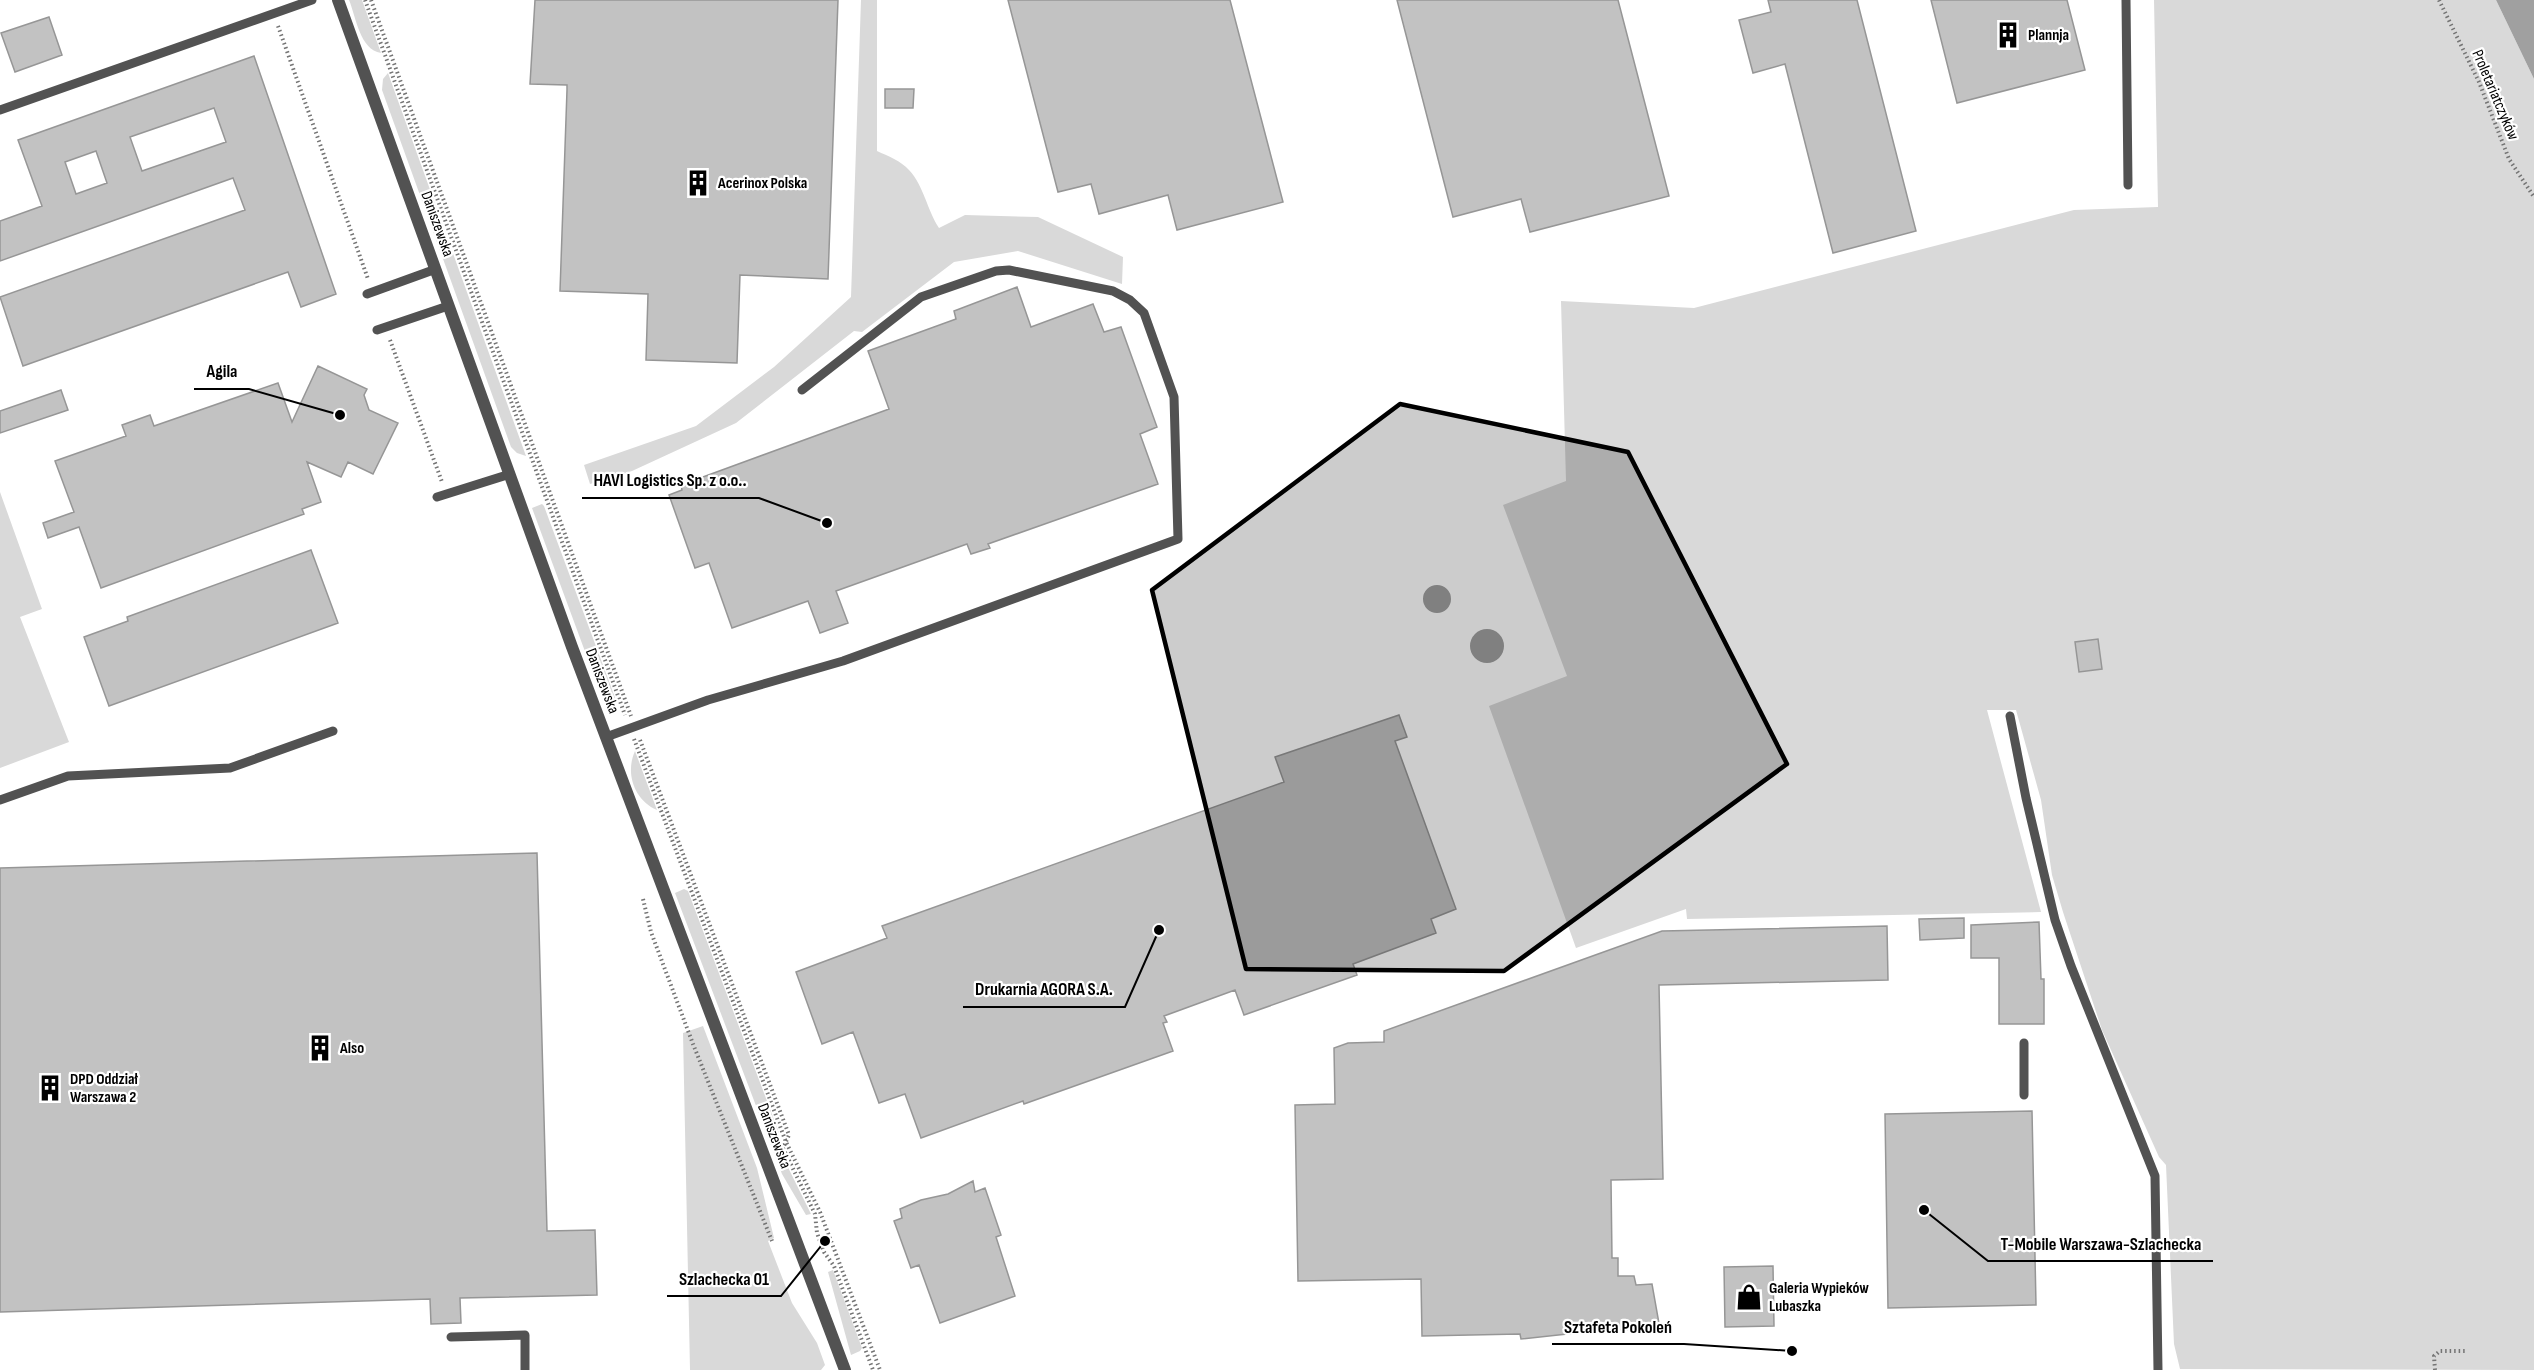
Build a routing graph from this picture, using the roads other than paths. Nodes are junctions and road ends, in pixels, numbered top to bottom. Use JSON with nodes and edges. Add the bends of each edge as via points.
{"nodes":[{"id":1,"x":312,"y":0,"type":"edge"},
{"id":2,"x":338,"y":0,"type":"edge"},
{"id":3,"x":2126,"y":0,"type":"edge"},
{"id":4,"x":0,"y":110,"type":"edge"},
{"id":5,"x":2128,"y":185,"type":"dead end"},
{"id":6,"x":435,"y":269,"type":"junction"},
{"id":7,"x":370,"y":293,"type":"road end"},
{"id":8,"x":448,"y":306,"type":"junction"},
{"id":9,"x":381,"y":328,"type":"road end"},
{"id":10,"x":802,"y":390,"type":"dead end"},
{"id":11,"x":510,"y":474,"type":"junction"},
{"id":12,"x":441,"y":495,"type":"road end"},
{"id":13,"x":2010,"y":716,"type":"dead end"},
{"id":14,"x":333,"y":731,"type":"dead end"},
{"id":15,"x":606,"y":737,"type":"junction"},
{"id":16,"x":0,"y":800,"type":"edge"},
{"id":17,"x":2024,"y":1043,"type":"dead end"},
{"id":18,"x":2024,"y":1095,"type":"dead end"},
{"id":19,"x":451,"y":1337,"type":"dead end"},
{"id":20,"x":525,"y":1370,"type":"edge"},
{"id":21,"x":845,"y":1370,"type":"edge"},
{"id":22,"x":2158,"y":1370,"type":"edge"}],
"edges":[{"from":1,"to":4,"type":"lane"},
{"from":2,"to":6,"type":"street","name":"Daniszewska"},
{"from":3,"to":5,"type":"lane"},
{"from":6,"to":7,"type":"lane"},
{"from":6,"to":8,"type":"street","name":"Daniszewska"},
{"from":8,"to":9,"type":"lane"},
{"from":8,"to":11,"type":"street","name":"Daniszewska"},
{"from":10,"to":15,"type":"lane","via":[[921,297],[996,271],[1009,270],[1113,291],[1144,313],[1174,397],[1178,539],[843,661],[708,700]]},
{"from":11,"to":12,"type":"lane"},
{"from":11,"to":15,"type":"street","name":"Daniszewska"},
{"from":13,"to":22,"type":"lane","via":[[2055,920],[2155,1176]]},
{"from":14,"to":16,"type":"lane","via":[[230,768],[68,776]]},
{"from":15,"to":21,"type":"street","name":"Daniszewska"},
{"from":17,"to":18,"type":"lane"},
{"from":19,"to":20,"type":"lane","via":[[525,1335]]}]}
